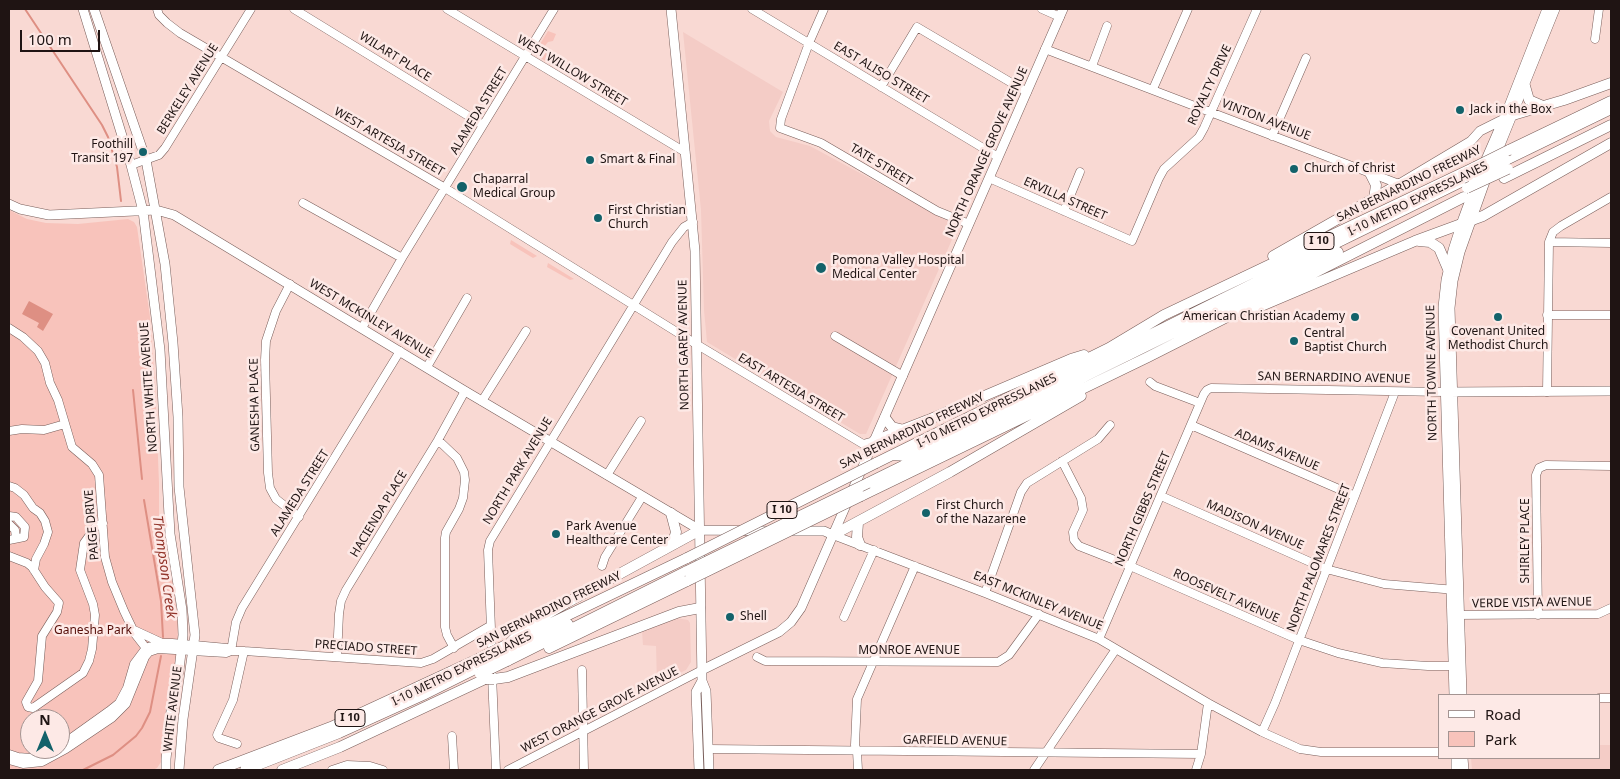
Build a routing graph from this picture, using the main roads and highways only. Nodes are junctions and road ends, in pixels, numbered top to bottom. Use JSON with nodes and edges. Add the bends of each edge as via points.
{"nodes":[{"id":1,"x":83,"y":9,"type":"edge"},
{"id":2,"x":94,"y":9,"type":"edge"},
{"id":3,"x":671,"y":9,"type":"edge"},
{"id":4,"x":1547,"y":9,"type":"edge"},
{"id":5,"x":1555,"y":9,"type":"edge"},
{"id":6,"x":1062,"y":13,"type":"edge"},
{"id":7,"x":1611,"y":83,"type":"edge"},
{"id":8,"x":1525,"y":86,"type":"junction"},
{"id":9,"x":1611,"y":101,"type":"edge"},
{"id":10,"x":1543,"y":106,"type":"junction"},
{"id":11,"x":1611,"y":109,"type":"edge"},
{"id":12,"x":1508,"y":117,"type":"junction"},
{"id":13,"x":1611,"y":118,"type":"edge"},
{"id":14,"x":1611,"y":125,"type":"edge"},
{"id":15,"x":1471,"y":141,"type":"junction"},
{"id":16,"x":1611,"y":142,"type":"edge"},
{"id":17,"x":1497,"y":143,"type":"junction"},
{"id":18,"x":1507,"y":165,"type":"junction"},
{"id":19,"x":1370,"y":173,"type":"road end"},
{"id":20,"x":1400,"y":184,"type":"joint"},
{"id":21,"x":1465,"y":192,"type":"junction"},
{"id":22,"x":1374,"y":199,"type":"junction"},
{"id":23,"x":9,"y":204,"type":"edge"},
{"id":24,"x":156,"y":210,"type":"junction"},
{"id":25,"x":143,"y":211,"type":"junction"},
{"id":26,"x":1465,"y":223,"type":"junction"},
{"id":27,"x":1415,"y":241,"type":"junction"},
{"id":28,"x":1448,"y":269,"type":"junction"},
{"id":29,"x":1164,"y":315,"type":"junction"},
{"id":30,"x":1177,"y":342,"type":"junction"},
{"id":31,"x":1109,"y":348,"type":"junction"},
{"id":32,"x":1148,"y":357,"type":"junction"},
{"id":33,"x":1611,"y":391,"type":"edge"},
{"id":34,"x":1448,"y":392,"type":"junction"},
{"id":35,"x":885,"y":418,"type":"junction"},
{"id":36,"x":904,"y":430,"type":"junction"},
{"id":37,"x":874,"y":441,"type":"junction"},
{"id":38,"x":892,"y":454,"type":"junction"},
{"id":39,"x":670,"y":513,"type":"junction"},
{"id":40,"x":858,"y":522,"type":"junction"},
{"id":41,"x":700,"y":530,"type":"junction"},
{"id":42,"x":833,"y":535,"type":"junction"},
{"id":43,"x":860,"y":545,"type":"road end"},
{"id":44,"x":667,"y":547,"type":"junction"},
{"id":45,"x":687,"y":576,"type":"junction"},
{"id":46,"x":645,"y":578,"type":"joint"},
{"id":47,"x":700,"y":608,"type":"junction"},
{"id":48,"x":193,"y":648,"type":"joint"},
{"id":49,"x":508,"y":658,"type":"junction"},
{"id":50,"x":1457,"y":666,"type":"junction"},
{"id":51,"x":702,"y":670,"type":"junction"},
{"id":52,"x":481,"y":672,"type":"junction"},
{"id":53,"x":702,"y":681,"type":"junction"},
{"id":54,"x":1454,"y":694,"type":"edge"},
{"id":55,"x":1462,"y":694,"type":"edge"},
{"id":56,"x":166,"y":770,"type":"edge"},
{"id":57,"x":179,"y":770,"type":"edge"},
{"id":58,"x":218,"y":770,"type":"edge"},
{"id":59,"x":245,"y":770,"type":"edge"},
{"id":60,"x":262,"y":770,"type":"edge"},
{"id":61,"x":282,"y":770,"type":"edge"},
{"id":62,"x":699,"y":770,"type":"edge"},
{"id":63,"x":709,"y":770,"type":"edge"}],
"edges":[{"from":1,"to":25,"type":"main road","name":"NORTH WHITE AVENUE"},
{"from":2,"to":24,"type":"main road","name":"NORTH WHITE AVENUE","via":[[146,160]]},
{"from":3,"to":41,"type":"main road","name":"NORTH GAREY AVENUE","via":[[693,222]]},
{"from":4,"to":12,"type":"main road","name":"NORTH TOWNE AVENUE"},
{"from":5,"to":8,"type":"main road","name":"NORTH TOWNE AVENUE"},
{"from":6,"to":35,"type":"main road","name":"NORTH ORANGE GROVE AVENUE"},
{"from":7,"to":10,"type":"highway"},
{"from":8,"to":10,"type":"highway","via":[[1529,100]]},
{"from":8,"to":12,"type":"main road","name":"NORTH TOWNE AVENUE"},
{"from":9,"to":18,"type":"highway","name":"SAN BERNARDINO FREEWAY","number":"I 10"},
{"from":10,"to":12,"type":"highway"},
{"from":11,"to":18,"type":"highway","name":"I-10 METRO EXPRESSLANES"},
{"from":12,"to":15,"type":"main road","via":[[1480,132]]},
{"from":12,"to":17,"type":"main road","name":"NORTH TOWNE AVENUE"},
{"from":13,"to":18,"type":"highway","name":"I-10 METRO EXPRESSLANES"},
{"from":14,"to":18,"type":"highway","name":"SAN BERNARDINO FREEWAY","number":"I 10"},
{"from":15,"to":17,"type":"main road","via":[[1480,139]]},
{"from":15,"to":20,"type":"main road"},
{"from":16,"to":26,"type":"highway","via":[[1483,216]]},
{"from":17,"to":26,"type":"main road","name":"NORTH TOWNE AVENUE"},
{"from":18,"to":21,"type":"highway","name":"SAN BERNARDINO FREEWAY","number":"I 10"},
{"from":18,"to":29,"type":"highway","name":"SAN BERNARDINO FREEWAY","number":"I 10","bridge":true,"via":[[1475,167]]},
{"from":18,"to":38,"type":"highway","name":"I-10 METRO EXPRESSLANES","bridge":true,"via":[[1471,177],[907,456]]},
{"from":19,"to":22,"type":"highway","via":[[1376,185]]},
{"from":20,"to":22,"type":"highway"},
{"from":21,"to":30,"type":"highway","name":"SAN BERNARDINO FREEWAY","number":"I 10"},
{"from":21,"to":45,"type":"highway","name":"I-10 METRO EXPRESSLANES","bridge":true,"via":[[868,483]]},
{"from":22,"to":29,"type":"highway"},
{"from":23,"to":25,"type":"main road","name":"WEST MCKINLEY AVENUE","via":[[50,215]]},
{"from":24,"to":25,"type":"main road","name":"WEST MCKINLEY AVENUE"},
{"from":24,"to":39,"type":"main road","name":"WEST MCKINLEY AVENUE","via":[[174,215]]},
{"from":24,"to":48,"type":"main road","name":"NORTH WHITE AVENUE","via":[[173,343],[179,487],[196,635]]},
{"from":25,"to":56,"type":"main road","name":"NORTH WHITE AVENUE","via":[[160,352],[170,534],[182,610],[182,647],[171,711]]},
{"from":26,"to":27,"type":"highway"},
{"from":26,"to":28,"type":"main road","name":"NORTH TOWNE AVENUE"},
{"from":26,"to":34,"type":"main road","name":"NORTH TOWNE AVENUE","via":[[1452,290]]},
{"from":27,"to":28,"type":"highway","via":[[1433,243]]},
{"from":27,"to":30,"type":"highway"},
{"from":28,"to":34,"type":"main road","name":"NORTH TOWNE AVENUE","via":[[1442,307]]},
{"from":29,"to":31,"type":"highway","name":"SAN BERNARDINO FREEWAY","number":"I 10"},
{"from":30,"to":32,"type":"highway","name":"SAN BERNARDINO FREEWAY","number":"I 10"},
{"from":31,"to":36,"type":"highway","via":[[1071,358]]},
{"from":31,"to":38,"type":"highway","name":"SAN BERNARDINO FREEWAY","number":"I 10"},
{"from":32,"to":40,"type":"highway"},
{"from":32,"to":45,"type":"highway","name":"SAN BERNARDINO FREEWAY","number":"I 10","bridge":true},
{"from":33,"to":34,"type":"main road","name":"SAN BERNARDINO AVENUE"},
{"from":34,"to":50,"type":"main road","name":"NORTH TOWNE AVENUE"},
{"from":35,"to":36,"type":"highway","via":[[892,427]]},
{"from":35,"to":37,"type":"main road","name":"NORTH ORANGE GROVE AVENUE"},
{"from":36,"to":37,"type":"highway"},
{"from":37,"to":42,"type":"main road","name":"NORTH ORANGE GROVE AVENUE"},
{"from":38,"to":46,"type":"highway","name":"SAN BERNARDINO FREEWAY","number":"I 10","bridge":true},
{"from":39,"to":41,"type":"main road","name":"WEST MCKINLEY AVENUE"},
{"from":39,"to":44,"type":"highway","via":[[676,528]]},
{"from":40,"to":42,"type":"highway"},
{"from":40,"to":43,"type":"highway"},
{"from":41,"to":42,"type":"main road","name":"EAST MCKINLEY AVENUE","via":[[824,531]]},
{"from":41,"to":44,"type":"highway"},
{"from":41,"to":47,"type":"main road","name":"NORTH GAREY AVENUE"},
{"from":42,"to":51,"type":"main road","name":"NORTH ORANGE GROVE AVENUE","via":[[802,608],[791,622],[779,632]]},
{"from":44,"to":49,"type":"highway","via":[[525,627]]},
{"from":45,"to":49,"type":"highway","name":"SAN BERNARDINO FREEWAY","number":"I 10"},
{"from":46,"to":49,"type":"highway","name":"I-10 METRO EXPRESSLANES","via":[[638,589]]},
{"from":47,"to":49,"type":"highway"},
{"from":47,"to":51,"type":"main road","name":"NORTH GAREY AVENUE"},
{"from":48,"to":57,"type":"main road","name":"WHITE AVENUE"},
{"from":49,"to":52,"type":"highway","name":"SAN BERNARDINO FREEWAY","number":"I 10","bridge":true},
{"from":49,"to":52,"type":"highway","bridge":true},
{"from":49,"to":52,"type":"highway","name":"I-10 METRO EXPRESSLANES","bridge":true},
{"from":50,"to":54,"type":"main road","name":"NORTH TOWNE AVENUE"},
{"from":50,"to":55,"type":"main road","name":"NORTH TOWNE AVENUE"},
{"from":51,"to":53,"type":"main road","name":"NORTH GAREY AVENUE"},
{"from":52,"to":58,"type":"highway","name":"SAN BERNARDINO FREEWAY","number":"I 10"},
{"from":52,"to":59,"type":"highway","name":"I-10 METRO EXPRESSLANES"},
{"from":52,"to":60,"type":"highway","name":"I-10 METRO EXPRESSLANES","via":[[390,717]]},
{"from":52,"to":61,"type":"highway","name":"SAN BERNARDINO FREEWAY","number":"I 10","via":[[340,747]]},
{"from":53,"to":62,"type":"main road","name":"NORTH GAREY AVENUE","via":[[696,692]]},
{"from":53,"to":63,"type":"main road","name":"NORTH GAREY AVENUE","via":[[706,691]]}]}
